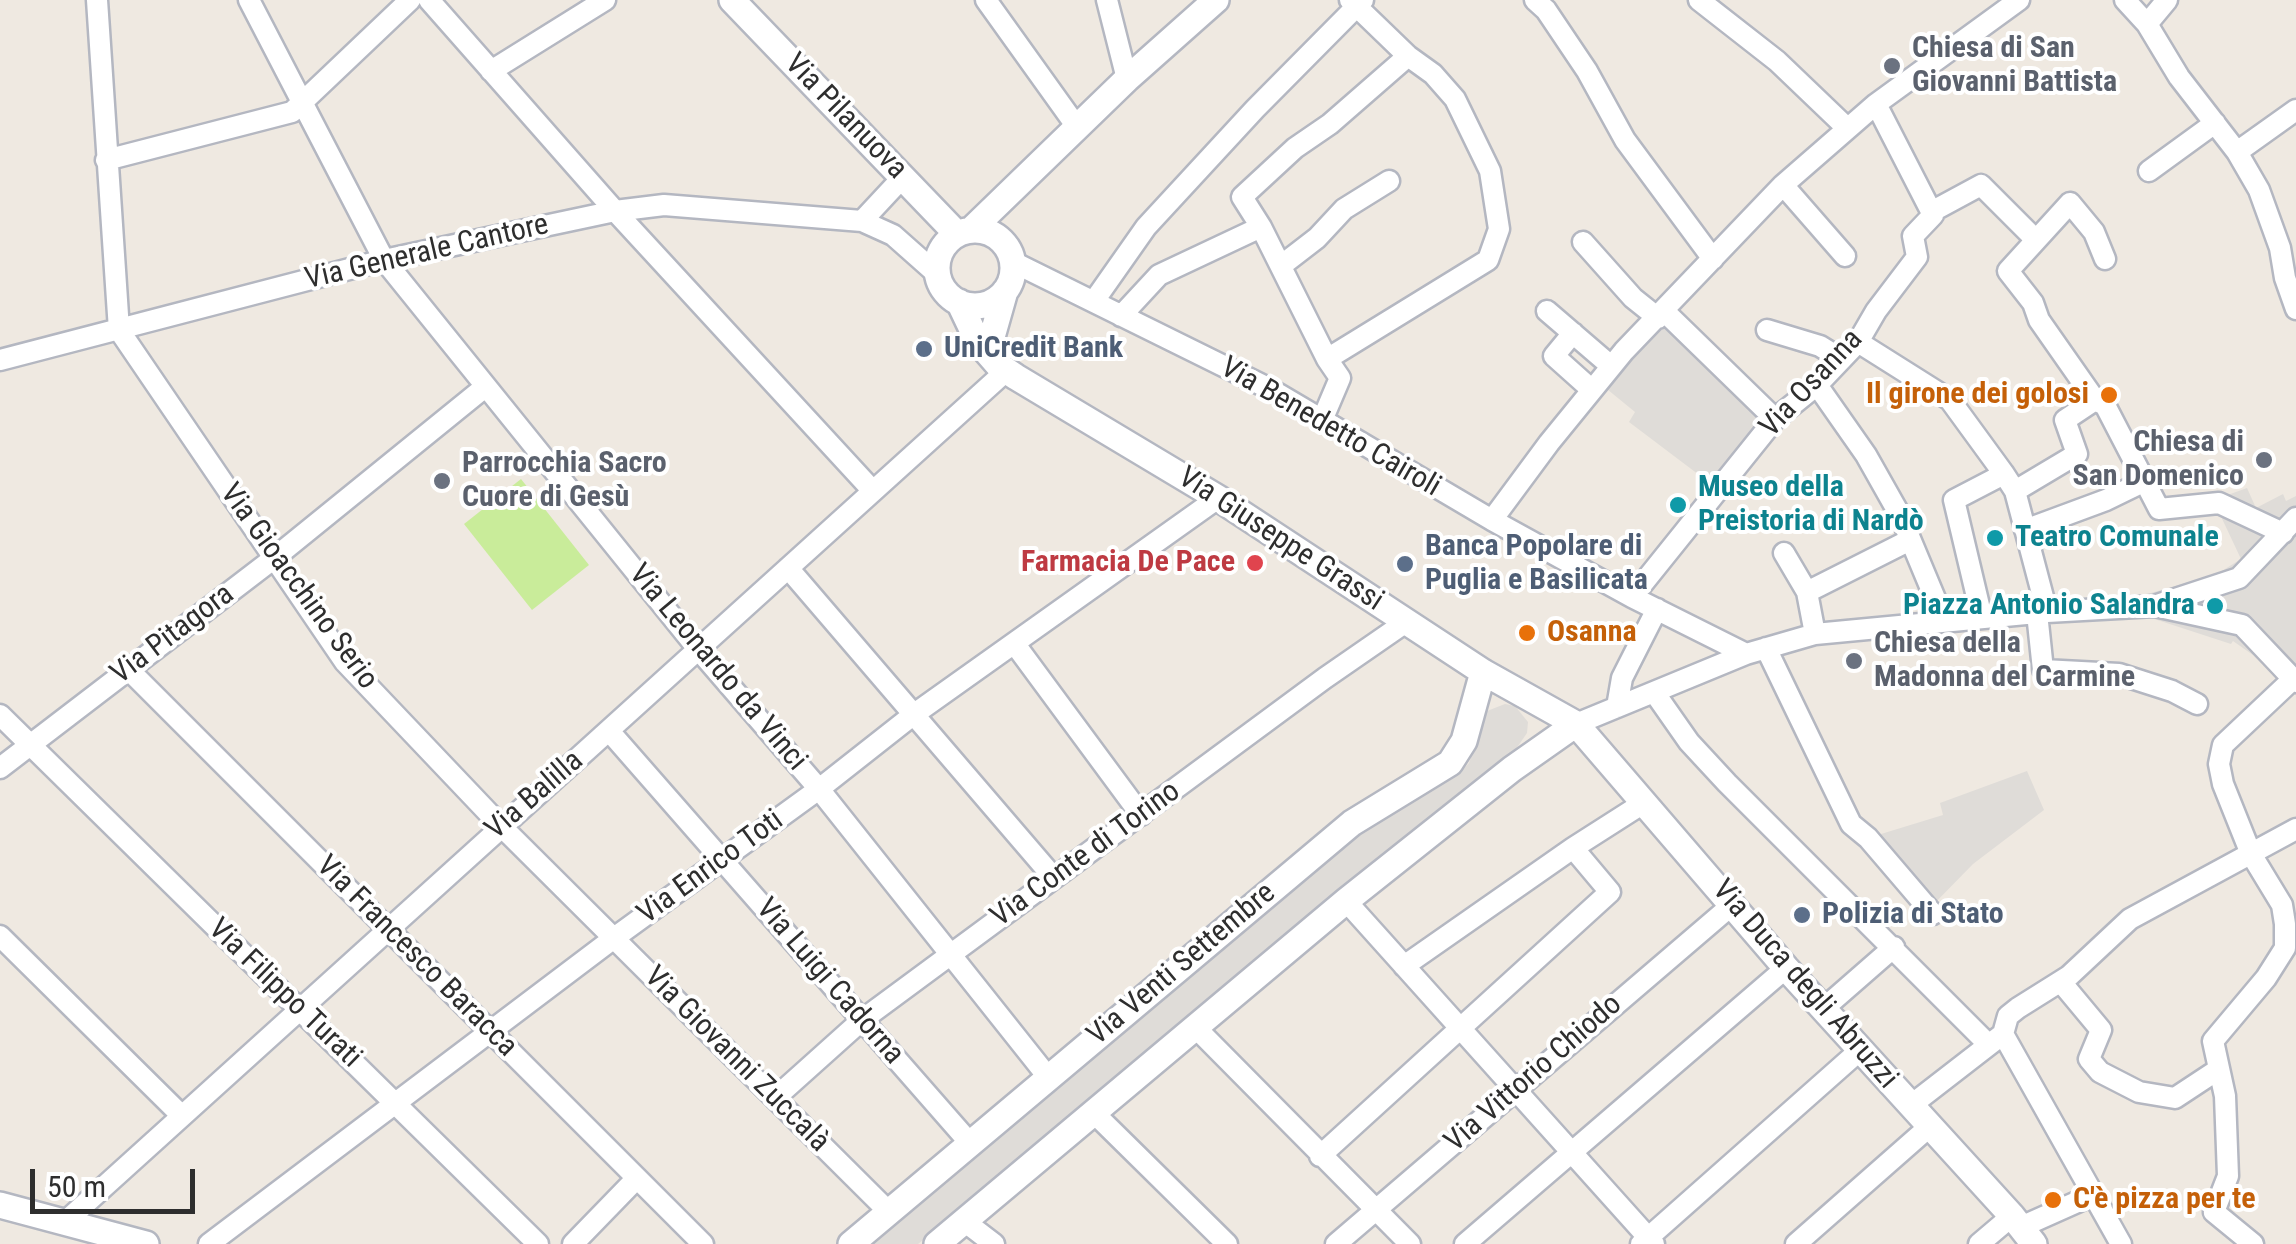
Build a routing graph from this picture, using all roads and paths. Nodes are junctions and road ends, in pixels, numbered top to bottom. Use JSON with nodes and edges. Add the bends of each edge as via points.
{"nodes":[{"id":1,"x":98,"y":0,"type":"edge"},
{"id":2,"x":248,"y":0,"type":"edge"},
{"id":3,"x":410,"y":0,"type":"edge"},
{"id":4,"x":429,"y":0,"type":"edge"},
{"id":5,"x":604,"y":0,"type":"edge"},
{"id":6,"x":732,"y":0,"type":"edge"},
{"id":7,"x":986,"y":0,"type":"edge"},
{"id":8,"x":1107,"y":0,"type":"edge"},
{"id":9,"x":1216,"y":0,"type":"edge"},
{"id":10,"x":1536,"y":0,"type":"edge"},
{"id":11,"x":1699,"y":0,"type":"edge"},
{"id":12,"x":2019,"y":0,"type":"edge"},
{"id":13,"x":2125,"y":0,"type":"edge"},
{"id":14,"x":2168,"y":0,"type":"edge"},
{"id":15,"x":1356,"y":2,"type":"edge"},
{"id":16,"x":2147,"y":24,"type":"junction"},
{"id":17,"x":1408,"y":56,"type":"junction"},
{"id":18,"x":492,"y":71,"type":"junction"},
{"id":19,"x":1127,"y":79,"type":"junction"},
{"id":20,"x":303,"y":104,"type":"junction"},
{"id":21,"x":1876,"y":104,"type":"junction"},
{"id":22,"x":2296,"y":110,"type":"edge"},
{"id":23,"x":2215,"y":123,"type":"junction"},
{"id":24,"x":1077,"y":127,"type":"junction"},
{"id":25,"x":1847,"y":128,"type":"junction"},
{"id":26,"x":2238,"y":152,"type":"junction"},
{"id":27,"x":106,"y":160,"type":"junction"},
{"id":28,"x":2149,"y":171,"type":"dead end"},
{"id":29,"x":902,"y":177,"type":"junction"},
{"id":30,"x":1389,"y":181,"type":"dead end"},
{"id":31,"x":1783,"y":185,"type":"junction"},
{"id":32,"x":1014,"y":189,"type":"junction"},
{"id":33,"x":615,"y":210,"type":"junction"},
{"id":34,"x":1931,"y":212,"type":"junction"},
{"id":35,"x":862,"y":222,"type":"junction"},
{"id":36,"x":1262,"y":227,"type":"junction"},
{"id":37,"x":964,"y":232,"type":"junction"},
{"id":38,"x":2036,"y":240,"type":"junction"},
{"id":39,"x":1582,"y":242,"type":"dead end"},
{"id":40,"x":1844,"y":256,"type":"dead end"},
{"id":41,"x":1015,"y":258,"type":"junction"},
{"id":42,"x":1713,"y":259,"type":"junction"},
{"id":43,"x":2106,"y":259,"type":"dead end"},
{"id":44,"x":384,"y":260,"type":"junction"},
{"id":45,"x":1282,"y":265,"type":"junction"},
{"id":46,"x":937,"y":274,"type":"junction"},
{"id":47,"x":1006,"y":291,"type":"junction"},
{"id":48,"x":1094,"y":301,"type":"junction"},
{"id":49,"x":959,"y":302,"type":"junction"},
{"id":50,"x":2296,"y":309,"type":"edge"},
{"id":51,"x":1547,"y":311,"type":"dead end"},
{"id":52,"x":1662,"y":315,"type":"junction"},
{"id":53,"x":1121,"y":316,"type":"junction"},
{"id":54,"x":118,"y":330,"type":"junction"},
{"id":55,"x":1767,"y":330,"type":"dead end"},
{"id":56,"x":1574,"y":333,"type":"junction"},
{"id":57,"x":1858,"y":342,"type":"junction"},
{"id":58,"x":988,"y":351,"type":"junction"},
{"id":59,"x":1327,"y":359,"type":"junction"},
{"id":60,"x":1841,"y":359,"type":"junction"},
{"id":61,"x":0,"y":360,"type":"edge"},
{"id":62,"x":1612,"y":366,"type":"junction"},
{"id":63,"x":1006,"y":371,"type":"junction"},
{"id":64,"x":1816,"y":386,"type":"junction"},
{"id":65,"x":485,"y":387,"type":"junction"},
{"id":66,"x":1592,"y":390,"type":"junction"},
{"id":67,"x":2095,"y":400,"type":"junction"},
{"id":68,"x":1323,"y":418,"type":"junction"},
{"id":69,"x":1775,"y":419,"type":"junction"},
{"id":70,"x":2145,"y":482,"type":"junction"},
{"id":71,"x":2010,"y":483,"type":"junction"},
{"id":72,"x":873,"y":492,"type":"junction"},
{"id":73,"x":1218,"y":498,"type":"junction"},
{"id":74,"x":1492,"y":520,"type":"junction"},
{"id":75,"x":2025,"y":530,"type":"junction"},
{"id":76,"x":2283,"y":532,"type":"edge"},
{"id":77,"x":1910,"y":540,"type":"junction"},
{"id":78,"x":1784,"y":553,"type":"dead end"},
{"id":79,"x":273,"y":559,"type":"junction"},
{"id":80,"x":788,"y":568,"type":"junction"},
{"id":81,"x":1807,"y":592,"type":"junction"},
{"id":82,"x":1632,"y":598,"type":"junction"},
{"id":83,"x":2144,"y":607,"type":"junction"},
{"id":84,"x":1657,"y":610,"type":"junction"},
{"id":85,"x":2042,"y":612,"type":"junction"},
{"id":86,"x":1982,"y":618,"type":"junction"},
{"id":87,"x":1944,"y":620,"type":"junction"},
{"id":88,"x":1406,"y":622,"type":"junction"},
{"id":89,"x":1814,"y":634,"type":"junction"},
{"id":90,"x":1014,"y":644,"type":"junction"},
{"id":91,"x":698,"y":648,"type":"junction"},
{"id":92,"x":1756,"y":651,"type":"junction"},
{"id":93,"x":128,"y":669,"type":"junction"},
{"id":94,"x":1483,"y":672,"type":"junction"},
{"id":95,"x":2292,"y":682,"type":"edge"},
{"id":96,"x":1654,"y":692,"type":"junction"},
{"id":97,"x":2196,"y":704,"type":"dead end"},
{"id":98,"x":1617,"y":707,"type":"junction"},
{"id":99,"x":913,"y":714,"type":"junction"},
{"id":100,"x":0,"y":715,"type":"edge"},
{"id":101,"x":1576,"y":724,"type":"junction"},
{"id":102,"x":610,"y":732,"type":"junction"},
{"id":103,"x":30,"y":744,"type":"junction"},
{"id":104,"x":0,"y":768,"type":"edge"},
{"id":105,"x":818,"y":789,"type":"junction"},
{"id":106,"x":1644,"y":802,"type":"junction"},
{"id":107,"x":1141,"y":815,"type":"junction"},
{"id":108,"x":500,"y":826,"type":"junction"},
{"id":109,"x":2296,"y":830,"type":"edge"},
{"id":110,"x":1574,"y":848,"type":"junction"},
{"id":111,"x":2251,"y":854,"type":"junction"},
{"id":112,"x":722,"y":860,"type":"junction"},
{"id":113,"x":1054,"y":878,"type":"junction"},
{"id":114,"x":1346,"y":901,"type":"junction"},
{"id":115,"x":1732,"y":905,"type":"junction"},
{"id":116,"x":1933,"y":914,"type":"dead end"},
{"id":117,"x":387,"y":928,"type":"junction"},
{"id":118,"x":0,"y":936,"type":"edge"},
{"id":119,"x":614,"y":938,"type":"junction"},
{"id":120,"x":1894,"y":948,"type":"junction"},
{"id":121,"x":950,"y":955,"type":"junction"},
{"id":122,"x":1404,"y":966,"type":"junction"},
{"id":123,"x":1786,"y":968,"type":"junction"},
{"id":124,"x":2061,"y":982,"type":"junction"},
{"id":125,"x":299,"y":1007,"type":"junction"},
{"id":126,"x":1823,"y":1009,"type":"junction"},
{"id":127,"x":862,"y":1020,"type":"junction"},
{"id":128,"x":1458,"y":1027,"type":"junction"},
{"id":129,"x":1196,"y":1028,"type":"junction"},
{"id":130,"x":490,"y":1031,"type":"junction"},
{"id":131,"x":1996,"y":1040,"type":"junction"},
{"id":132,"x":1859,"y":1051,"type":"junction"},
{"id":133,"x":2218,"y":1069,"type":"junction"},
{"id":134,"x":1048,"y":1077,"type":"junction"},
{"id":135,"x":1515,"y":1091,"type":"junction"},
{"id":136,"x":774,"y":1098,"type":"junction"},
{"id":137,"x":395,"y":1102,"type":"junction"},
{"id":138,"x":1910,"y":1106,"type":"junction"},
{"id":139,"x":1093,"y":1112,"type":"junction"},
{"id":140,"x":180,"y":1114,"type":"junction"},
{"id":141,"x":1929,"y":1127,"type":"junction"},
{"id":142,"x":969,"y":1142,"type":"junction"},
{"id":143,"x":1571,"y":1153,"type":"junction"},
{"id":144,"x":1320,"y":1156,"type":"junction"},
{"id":145,"x":637,"y":1178,"type":"junction"},
{"id":146,"x":2095,"y":1194,"type":"junction"},
{"id":147,"x":0,"y":1204,"type":"edge"},
{"id":148,"x":887,"y":1210,"type":"junction"},
{"id":149,"x":1375,"y":1210,"type":"junction"},
{"id":150,"x":964,"y":1221,"type":"junction"},
{"id":151,"x":65,"y":1222,"type":"junction"},
{"id":152,"x":2022,"y":1229,"type":"edge"},
{"id":153,"x":2241,"y":1241,"type":"edge"},
{"id":154,"x":1648,"y":1242,"type":"edge"},
{"id":155,"x":146,"y":1244,"type":"edge"},
{"id":156,"x":209,"y":1244,"type":"edge"},
{"id":157,"x":538,"y":1244,"type":"edge"},
{"id":158,"x":573,"y":1244,"type":"edge"},
{"id":159,"x":704,"y":1244,"type":"edge"},
{"id":160,"x":850,"y":1244,"type":"edge"},
{"id":161,"x":937,"y":1244,"type":"edge"},
{"id":162,"x":994,"y":1244,"type":"edge"},
{"id":163,"x":1227,"y":1244,"type":"edge"},
{"id":164,"x":1336,"y":1244,"type":"edge"},
{"id":165,"x":1410,"y":1244,"type":"edge"},
{"id":166,"x":1465,"y":1244,"type":"edge"},
{"id":167,"x":1796,"y":1244,"type":"edge"},
{"id":168,"x":1979,"y":1244,"type":"edge"},
{"id":169,"x":2121,"y":1244,"type":"edge"}],
"edges":[{"from":1,"to":27,"type":"street"},
{"from":2,"to":20,"type":"street","name":"Via Leonardo da Vinci"},
{"from":3,"to":20,"type":"street"},
{"from":4,"to":18,"type":"street"},
{"from":5,"to":18,"type":"street"},
{"from":6,"to":29,"type":"street","name":"Via Pilanuova"},
{"from":7,"to":24,"type":"street"},
{"from":8,"to":19,"type":"street"},
{"from":9,"to":19,"type":"street"},
{"from":10,"to":42,"type":"street","via":[[1588,71],[1625,140]]},
{"from":11,"to":25,"type":"street"},
{"from":12,"to":21,"type":"street"},
{"from":13,"to":16,"type":"street"},
{"from":14,"to":16,"type":"street"},
{"from":15,"to":17,"type":"street"},
{"from":15,"to":48,"type":"street","via":[[1146,227]]},
{"from":16,"to":23,"type":"street"},
{"from":17,"to":36,"type":"street","via":[[1242,197]]},
{"from":17,"to":59,"type":"street","via":[[1455,99],[1490,171],[1499,229],[1488,260]]},
{"from":18,"to":33,"type":"street"},
{"from":19,"to":24,"type":"street"},
{"from":20,"to":27,"type":"street"},
{"from":20,"to":44,"type":"street","name":"Via Leonardo da Vinci"},
{"from":21,"to":25,"type":"street"},
{"from":21,"to":34,"type":"street"},
{"from":22,"to":26,"type":"street"},
{"from":23,"to":26,"type":"street"},
{"from":23,"to":28,"type":"street"},
{"from":24,"to":32,"type":"street"},
{"from":25,"to":31,"type":"street"},
{"from":26,"to":50,"type":"street","via":[[2270,219]]},
{"from":27,"to":54,"type":"street"},
{"from":29,"to":35,"type":"street"},
{"from":29,"to":37,"type":"street","name":"Via Pilanuova"},
{"from":30,"to":45,"type":"street","via":[[1344,209]]},
{"from":31,"to":40,"type":"street"},
{"from":31,"to":42,"type":"street"},
{"from":32,"to":37,"type":"street"},
{"from":32,"to":41,"type":"street"},
{"from":33,"to":35,"type":"street","name":"Via Generale Cantore","via":[[664,205]]},
{"from":33,"to":44,"type":"street","name":"Via Generale Cantore"},
{"from":33,"to":72,"type":"street"},
{"from":34,"to":38,"type":"street","via":[[1981,185]]},
{"from":34,"to":57,"type":"street","name":"Via Osanna","via":[[1913,236],[1917,256]]},
{"from":35,"to":46,"type":"street","via":[[893,235]]},
{"from":36,"to":45,"type":"street"},
{"from":36,"to":53,"type":"street","via":[[1159,275]]},
{"from":37,"to":41,"type":"street","via":[[991,233]]},
{"from":37,"to":46,"type":"street","via":[[940,252]]},
{"from":38,"to":43,"type":"street","via":[[2070,203]]},
{"from":38,"to":67,"type":"street","via":[[2008,271]]},
{"from":39,"to":52,"type":"street","via":[[1633,298]]},
{"from":41,"to":47,"type":"street"},
{"from":41,"to":48,"type":"street","name":"Via Benedetto Cairoli"},
{"from":42,"to":52,"type":"street"},
{"from":44,"to":54,"type":"street","name":"Via Generale Cantore"},
{"from":44,"to":65,"type":"street","name":"Via Leonardo da Vinci"},
{"from":45,"to":59,"type":"street"},
{"from":46,"to":49,"type":"street"},
{"from":47,"to":49,"type":"street","via":[[984,305]]},
{"from":47,"to":58,"type":"street"},
{"from":48,"to":53,"type":"street","name":"Via Benedetto Cairoli"},
{"from":49,"to":58,"type":"street","name":"Via Giuseppe Grassi","via":[[968,328]]},
{"from":51,"to":56,"type":"street"},
{"from":52,"to":62,"type":"street"},
{"from":52,"to":69,"type":"street"},
{"from":53,"to":68,"type":"street","name":"Via Benedetto Cairoli"},
{"from":54,"to":61,"type":"street","name":"Via Generale Cantore"},
{"from":54,"to":79,"type":"street","name":"Via Gioacchino Serio"},
{"from":55,"to":60,"type":"street"},
{"from":56,"to":62,"type":"street"},
{"from":56,"to":66,"type":"street","via":[[1554,356]]},
{"from":57,"to":60,"type":"street","name":"Via Osanna"},
{"from":57,"to":71,"type":"street","via":[[1950,400]]},
{"from":58,"to":63,"type":"street","name":"Via Giuseppe Grassi"},
{"from":59,"to":68,"type":"street","via":[[1340,378]]},
{"from":60,"to":64,"type":"street","name":"Via Osanna"},
{"from":62,"to":66,"type":"street"},
{"from":63,"to":72,"type":"street","name":"Via Balilla"},
{"from":63,"to":73,"type":"street","name":"Via Giuseppe Grassi"},
{"from":64,"to":69,"type":"street","name":"Via Osanna"},
{"from":64,"to":77,"type":"street","via":[[1866,454]]},
{"from":65,"to":79,"type":"street","name":"Via Pitagora"},
{"from":65,"to":91,"type":"street","name":"Via Leonardo da Vinci"},
{"from":66,"to":74,"type":"street"},
{"from":67,"to":70,"type":"street","via":[[2105,405]]},
{"from":67,"to":71,"type":"street","via":[[2066,420],[2077,454]]},
{"from":68,"to":74,"type":"street","name":"Via Benedetto Cairoli"},
{"from":69,"to":82,"type":"street","name":"Via Osanna"},
{"from":70,"to":75,"type":"street"},
{"from":70,"to":76,"type":"street","via":[[2159,509],[2216,504]]},
{"from":71,"to":75,"type":"street"},
{"from":71,"to":86,"type":"street","via":[[1954,500]]},
{"from":72,"to":80,"type":"street","name":"Via Balilla"},
{"from":73,"to":88,"type":"street","name":"Via Giuseppe Grassi"},
{"from":73,"to":90,"type":"street","name":"Via Enrico Toti"},
{"from":74,"to":82,"type":"street","name":"Via Benedetto Cairoli"},
{"from":75,"to":85,"type":"street"},
{"from":76,"to":83,"type":"street","via":[[2239,578]]},
{"from":77,"to":81,"type":"street"},
{"from":77,"to":87,"type":"street"},
{"from":78,"to":81,"type":"street"},
{"from":79,"to":93,"type":"street","name":"Via Pitagora"},
{"from":79,"to":108,"type":"street","name":"Via Gioacchino Serio","via":[[345,662]]},
{"from":80,"to":91,"type":"street","name":"Via Balilla"},
{"from":80,"to":99,"type":"street"},
{"from":81,"to":89,"type":"street"},
{"from":82,"to":84,"type":"street","name":"Via Benedetto Cairoli"},
{"from":83,"to":85,"type":"street"},
{"from":83,"to":95,"type":"street","via":[[2242,625]]},
{"from":84,"to":92,"type":"street","name":"Via Benedetto Cairoli"},
{"from":84,"to":98,"type":"street","via":[[1622,678]]},
{"from":85,"to":86,"type":"street"},
{"from":85,"to":97,"type":"street","via":[[2043,670],[2119,674]]},
{"from":86,"to":87,"type":"street"},
{"from":87,"to":89,"type":"street"},
{"from":88,"to":94,"type":"street","name":"Via Giuseppe Grassi"},
{"from":88,"to":107,"type":"street","name":"Via Conte di Torino"},
{"from":89,"to":92,"type":"street"},
{"from":90,"to":99,"type":"street","name":"Via Enrico Toti"},
{"from":90,"to":107,"type":"street"},
{"from":91,"to":102,"type":"street","name":"Via Balilla"},
{"from":91,"to":105,"type":"street","name":"Via Leonardo da Vinci"},
{"from":92,"to":96,"type":"street"},
{"from":92,"to":116,"type":"street","via":[[1852,824]]},
{"from":93,"to":103,"type":"street","name":"Via Pitagora"},
{"from":93,"to":117,"type":"street","name":"Via Francesco Baracca"},
{"from":94,"to":101,"type":"street","name":"Via Giuseppe Grassi"},
{"from":94,"to":134,"type":"street","name":"Via Venti Settembre","via":[[1464,741],[1450,763],[1352,823]]},
{"from":95,"to":111,"type":"street","via":[[2223,745],[2223,784]]},
{"from":96,"to":98,"type":"street"},
{"from":96,"to":120,"type":"street","via":[[1727,783]]},
{"from":98,"to":101,"type":"street"},
{"from":99,"to":105,"type":"street","name":"Via Enrico Toti"},
{"from":99,"to":113,"type":"street"},
{"from":100,"to":103,"type":"street","name":"Via Filippo Turati"},
{"from":101,"to":106,"type":"street","name":"Via Duca degli Abruzzi"},
{"from":101,"to":114,"type":"street","name":"Via Venti Settembre"},
{"from":102,"to":108,"type":"street","name":"Via Balilla"},
{"from":102,"to":112,"type":"street","name":"Via Luigi Cadorna"},
{"from":103,"to":104,"type":"street","name":"Via Pitagora"},
{"from":103,"to":125,"type":"street","name":"Via Filippo Turati"},
{"from":105,"to":112,"type":"street","name":"Via Enrico Toti"},
{"from":105,"to":121,"type":"street","name":"Via Leonardo da Vinci"},
{"from":106,"to":110,"type":"street"},
{"from":106,"to":115,"type":"street","name":"Via Duca degli Abruzzi"},
{"from":107,"to":113,"type":"street","name":"Via Conte di Torino"},
{"from":108,"to":117,"type":"street","name":"Via Balilla"},
{"from":108,"to":119,"type":"street","name":"Via Giovanni Zuccalà"},
{"from":109,"to":111,"type":"street"},
{"from":110,"to":122,"type":"street"},
{"from":110,"to":128,"type":"street","via":[[1610,892]]},
{"from":111,"to":124,"type":"street","via":[[2130,919]]},
{"from":111,"to":133,"type":"street","via":[[2282,905],[2285,948],[2213,1041]]},
{"from":112,"to":119,"type":"street","name":"Via Enrico Toti"},
{"from":112,"to":127,"type":"street","name":"Via Luigi Cadorna"},
{"from":113,"to":121,"type":"street","name":"Via Conte di Torino"},
{"from":114,"to":122,"type":"street"},
{"from":114,"to":129,"type":"street","name":"Via Venti Settembre"},
{"from":115,"to":123,"type":"street","name":"Via Duca degli Abruzzi"},
{"from":115,"to":135,"type":"street","name":"Via Vittorio Chiodo"},
{"from":117,"to":125,"type":"street","name":"Via Balilla"},
{"from":117,"to":130,"type":"street","name":"Via Francesco Baracca"},
{"from":118,"to":140,"type":"street"},
{"from":119,"to":130,"type":"street","name":"Via Enrico Toti"},
{"from":119,"to":136,"type":"street","name":"Via Giovanni Zuccalà"},
{"from":120,"to":126,"type":"street"},
{"from":120,"to":131,"type":"street"},
{"from":121,"to":127,"type":"street","name":"Via Conte di Torino"},
{"from":121,"to":134,"type":"street","name":"Via Leonardo da Vinci"},
{"from":122,"to":128,"type":"street"},
{"from":123,"to":126,"type":"street","name":"Via Duca degli Abruzzi"},
{"from":123,"to":143,"type":"street"},
{"from":124,"to":131,"type":"street","via":[[2008,1016]]},
{"from":124,"to":133,"type":"street","via":[[2101,1030],[2089,1059],[2100,1072],[2139,1092],[2175,1098]]},
{"from":125,"to":137,"type":"street","name":"Via Filippo Turati"},
{"from":125,"to":140,"type":"street","name":"Via Balilla"},
{"from":126,"to":132,"type":"street","name":"Via Duca degli Abruzzi"},
{"from":127,"to":136,"type":"street","name":"Via Conte di Torino"},
{"from":127,"to":142,"type":"street","name":"Via Luigi Cadorna"},
{"from":128,"to":135,"type":"street"},
{"from":128,"to":144,"type":"street"},
{"from":129,"to":139,"type":"street","name":"Via Venti Settembre"},
{"from":129,"to":144,"type":"street"},
{"from":130,"to":137,"type":"street","name":"Via Enrico Toti"},
{"from":130,"to":145,"type":"street","name":"Via Francesco Baracca"},
{"from":131,"to":138,"type":"street"},
{"from":131,"to":146,"type":"street"},
{"from":132,"to":138,"type":"street","name":"Via Duca degli Abruzzi"},
{"from":132,"to":154,"type":"street"},
{"from":133,"to":153,"type":"street","via":[[2228,1176],[2214,1212]]},
{"from":134,"to":142,"type":"street","name":"Via Venti Settembre"},
{"from":135,"to":143,"type":"street"},
{"from":135,"to":149,"type":"street","name":"Via Vittorio Chiodo"},
{"from":136,"to":148,"type":"street","name":"Via Giovanni Zuccalà"},
{"from":137,"to":156,"type":"street","name":"Via Enrico Toti"},
{"from":137,"to":157,"type":"street","name":"Via Filippo Turati"},
{"from":138,"to":141,"type":"street","name":"Via Duca degli Abruzzi"},
{"from":139,"to":150,"type":"street","name":"Via Venti Settembre"},
{"from":139,"to":163,"type":"street"},
{"from":140,"to":151,"type":"street","name":"Via Balilla"},
{"from":141,"to":152,"type":"street","name":"Via Duca degli Abruzzi"},
{"from":141,"to":167,"type":"street"},
{"from":142,"to":148,"type":"street","name":"Via Venti Settembre"},
{"from":143,"to":154,"type":"street"},
{"from":143,"to":166,"type":"street"},
{"from":144,"to":149,"type":"street"},
{"from":145,"to":158,"type":"street"},
{"from":145,"to":159,"type":"street","name":"Via Francesco Baracca"},
{"from":146,"to":152,"type":"street"},
{"from":146,"to":169,"type":"street"},
{"from":147,"to":151,"type":"street"},
{"from":148,"to":160,"type":"street","name":"Via Venti Settembre"},
{"from":149,"to":164,"type":"street","name":"Via Vittorio Chiodo"},
{"from":149,"to":165,"type":"street"},
{"from":150,"to":161,"type":"street","name":"Via Venti Settembre"},
{"from":150,"to":162,"type":"street"},
{"from":151,"to":155,"type":"street"},
{"from":152,"to":168,"type":"street"}]}
